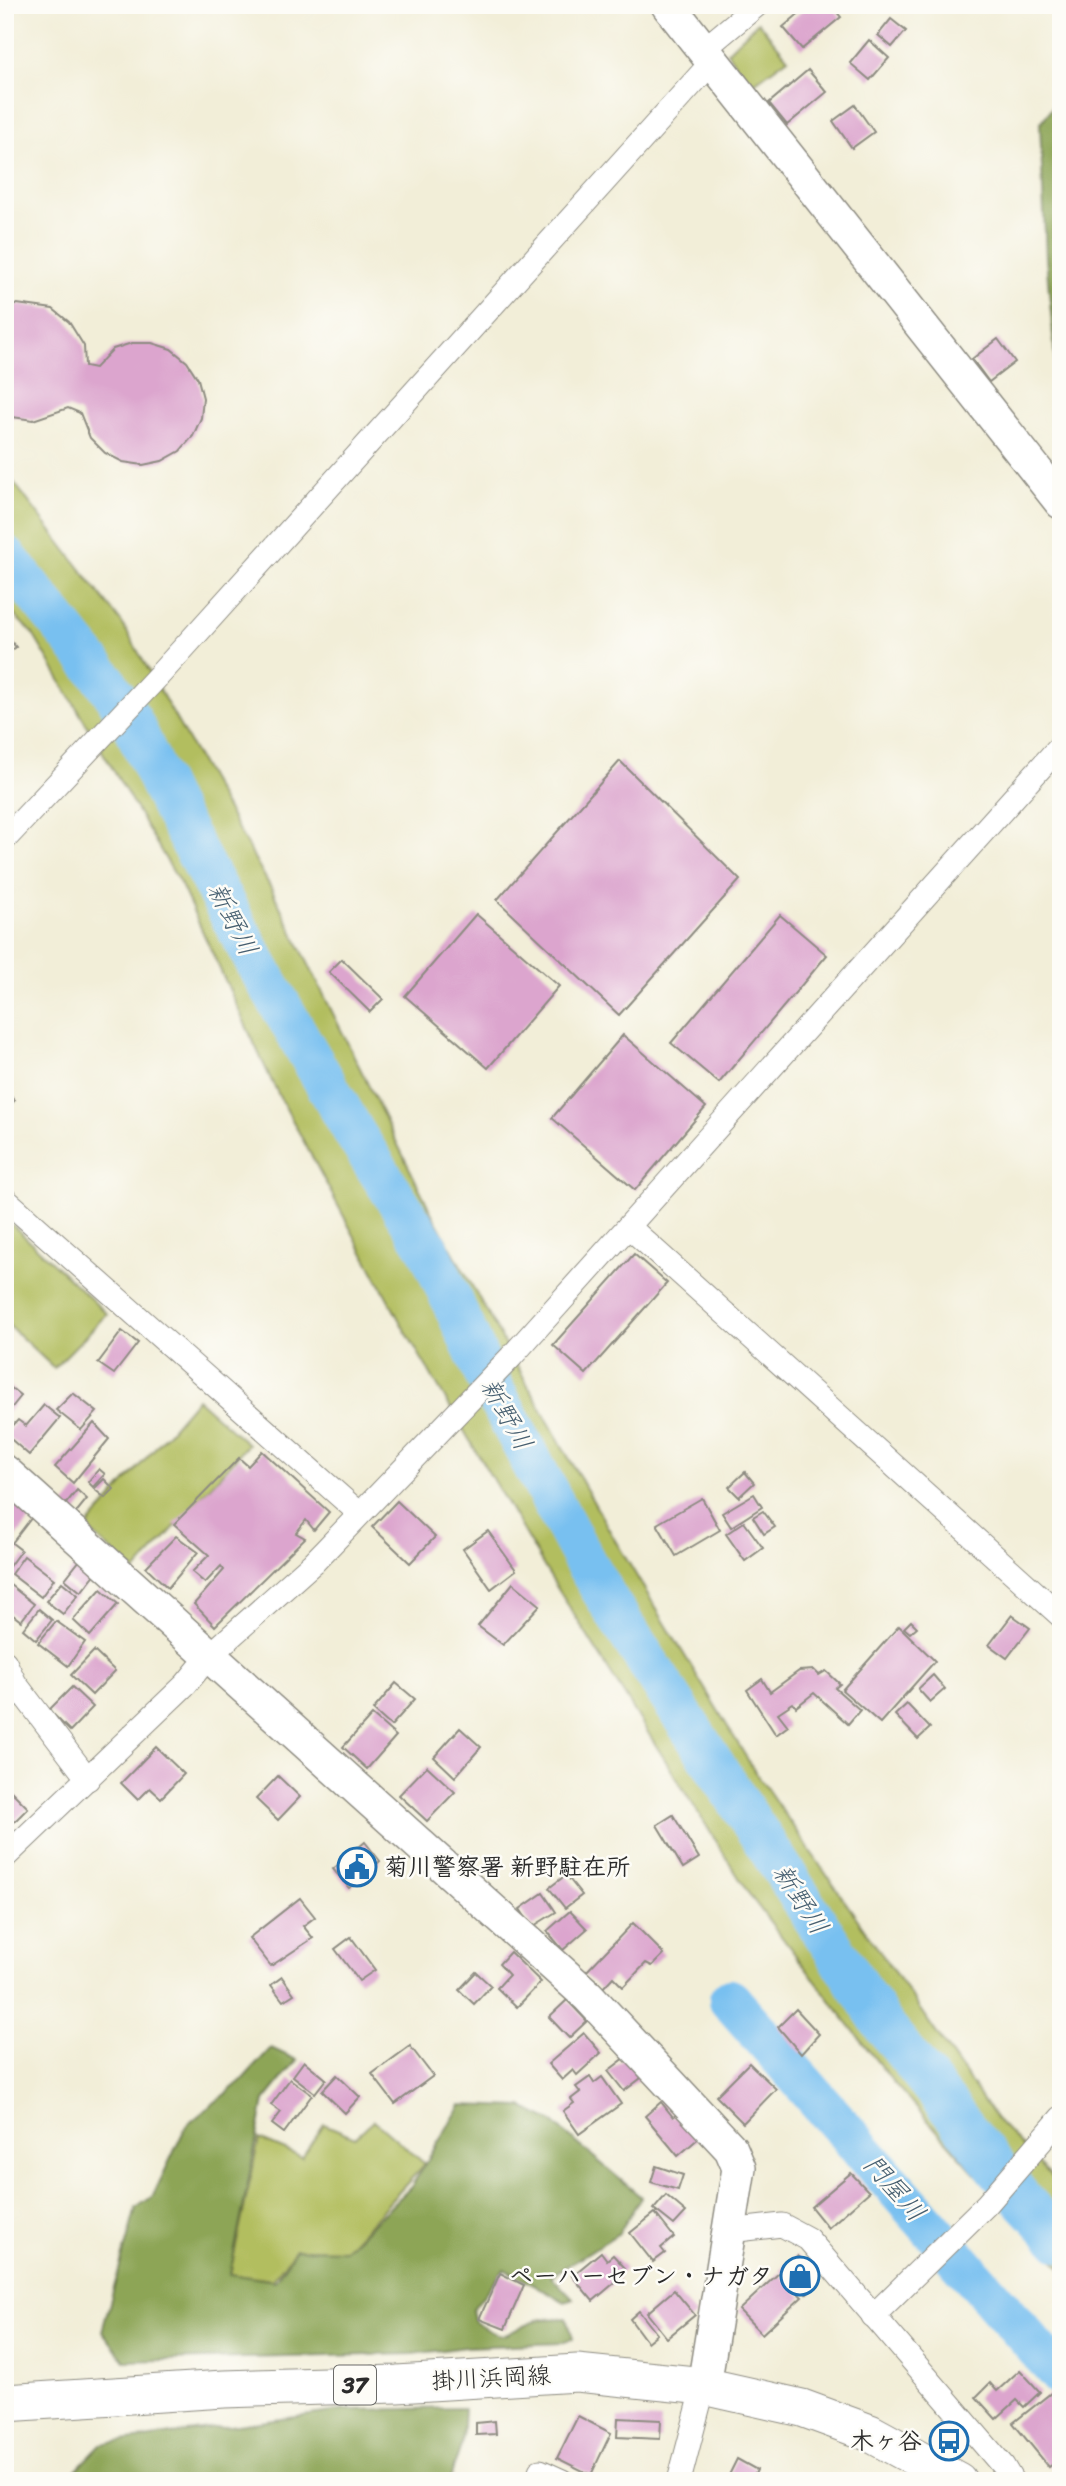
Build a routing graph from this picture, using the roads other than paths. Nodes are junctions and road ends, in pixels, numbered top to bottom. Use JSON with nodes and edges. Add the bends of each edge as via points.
{"nodes":[{"id":1,"x":668,"y":5,"type":"edge"},
{"id":2,"x":757,"y":5,"type":"edge"},
{"id":3,"x":707,"y":56,"type":"junction"},
{"id":4,"x":1061,"y":502,"type":"edge"},
{"id":5,"x":1061,"y":745,"type":"edge"},
{"id":6,"x":5,"y":839,"type":"edge"},
{"id":7,"x":5,"y":1199,"type":"edge"},
{"id":8,"x":629,"y":1227,"type":"junction"},
{"id":9,"x":5,"y":1472,"type":"edge"},
{"id":10,"x":359,"y":1513,"type":"junction"},
{"id":11,"x":1061,"y":1616,"type":"edge"},
{"id":12,"x":209,"y":1656,"type":"junction"},
{"id":13,"x":5,"y":1662,"type":"edge"},
{"id":14,"x":88,"y":1779,"type":"junction"},
{"id":15,"x":5,"y":1857,"type":"edge"},
{"id":16,"x":1055,"y":2125,"type":"edge"},
{"id":17,"x":729,"y":2231,"type":"junction"},
{"id":18,"x":873,"y":2316,"type":"junction"},
{"id":19,"x":704,"y":2386,"type":"junction"},
{"id":20,"x":5,"y":2403,"type":"edge"},
{"id":21,"x":537,"y":2481,"type":"edge"},
{"id":22,"x":562,"y":2481,"type":"edge"},
{"id":23,"x":679,"y":2481,"type":"edge"},
{"id":24,"x":958,"y":2481,"type":"edge"},
{"id":25,"x":1012,"y":2481,"type":"edge"}],
"edges":[{"from":1,"to":3,"type":"street"},
{"from":2,"to":3,"type":"street"},
{"from":3,"to":4,"type":"street"},
{"from":3,"to":6,"type":"street","via":[[162,672]]},
{"from":5,"to":8,"type":"street"},
{"from":7,"to":10,"type":"street"},
{"from":8,"to":10,"type":"street"},
{"from":8,"to":11,"type":"street"},
{"from":9,"to":12,"type":"street"},
{"from":10,"to":12,"type":"street","via":[[313,1563]]},
{"from":12,"to":14,"type":"street"},
{"from":12,"to":17,"type":"street","via":[[588,1996],[731,2149],[739,2168]]},
{"from":13,"to":14,"type":"street","via":[[15,1683]]},
{"from":14,"to":15,"type":"street"},
{"from":16,"to":18,"type":"street","via":[[987,2203]]},
{"from":17,"to":18,"type":"street","via":[[782,2225],[808,2239]]},
{"from":17,"to":19,"type":"street"},
{"from":18,"to":25,"type":"street"},
{"from":19,"to":20,"type":"main road","name":"掛川浜岡線","number":"37","via":[[577,2373]]},
{"from":19,"to":23,"type":"street"},
{"from":19,"to":24,"type":"main road","name":"掛川浜岡線","number":"37","via":[[802,2408],[870,2433]]},
{"from":21,"to":22,"type":"street","via":[[540,2471]]}]}
